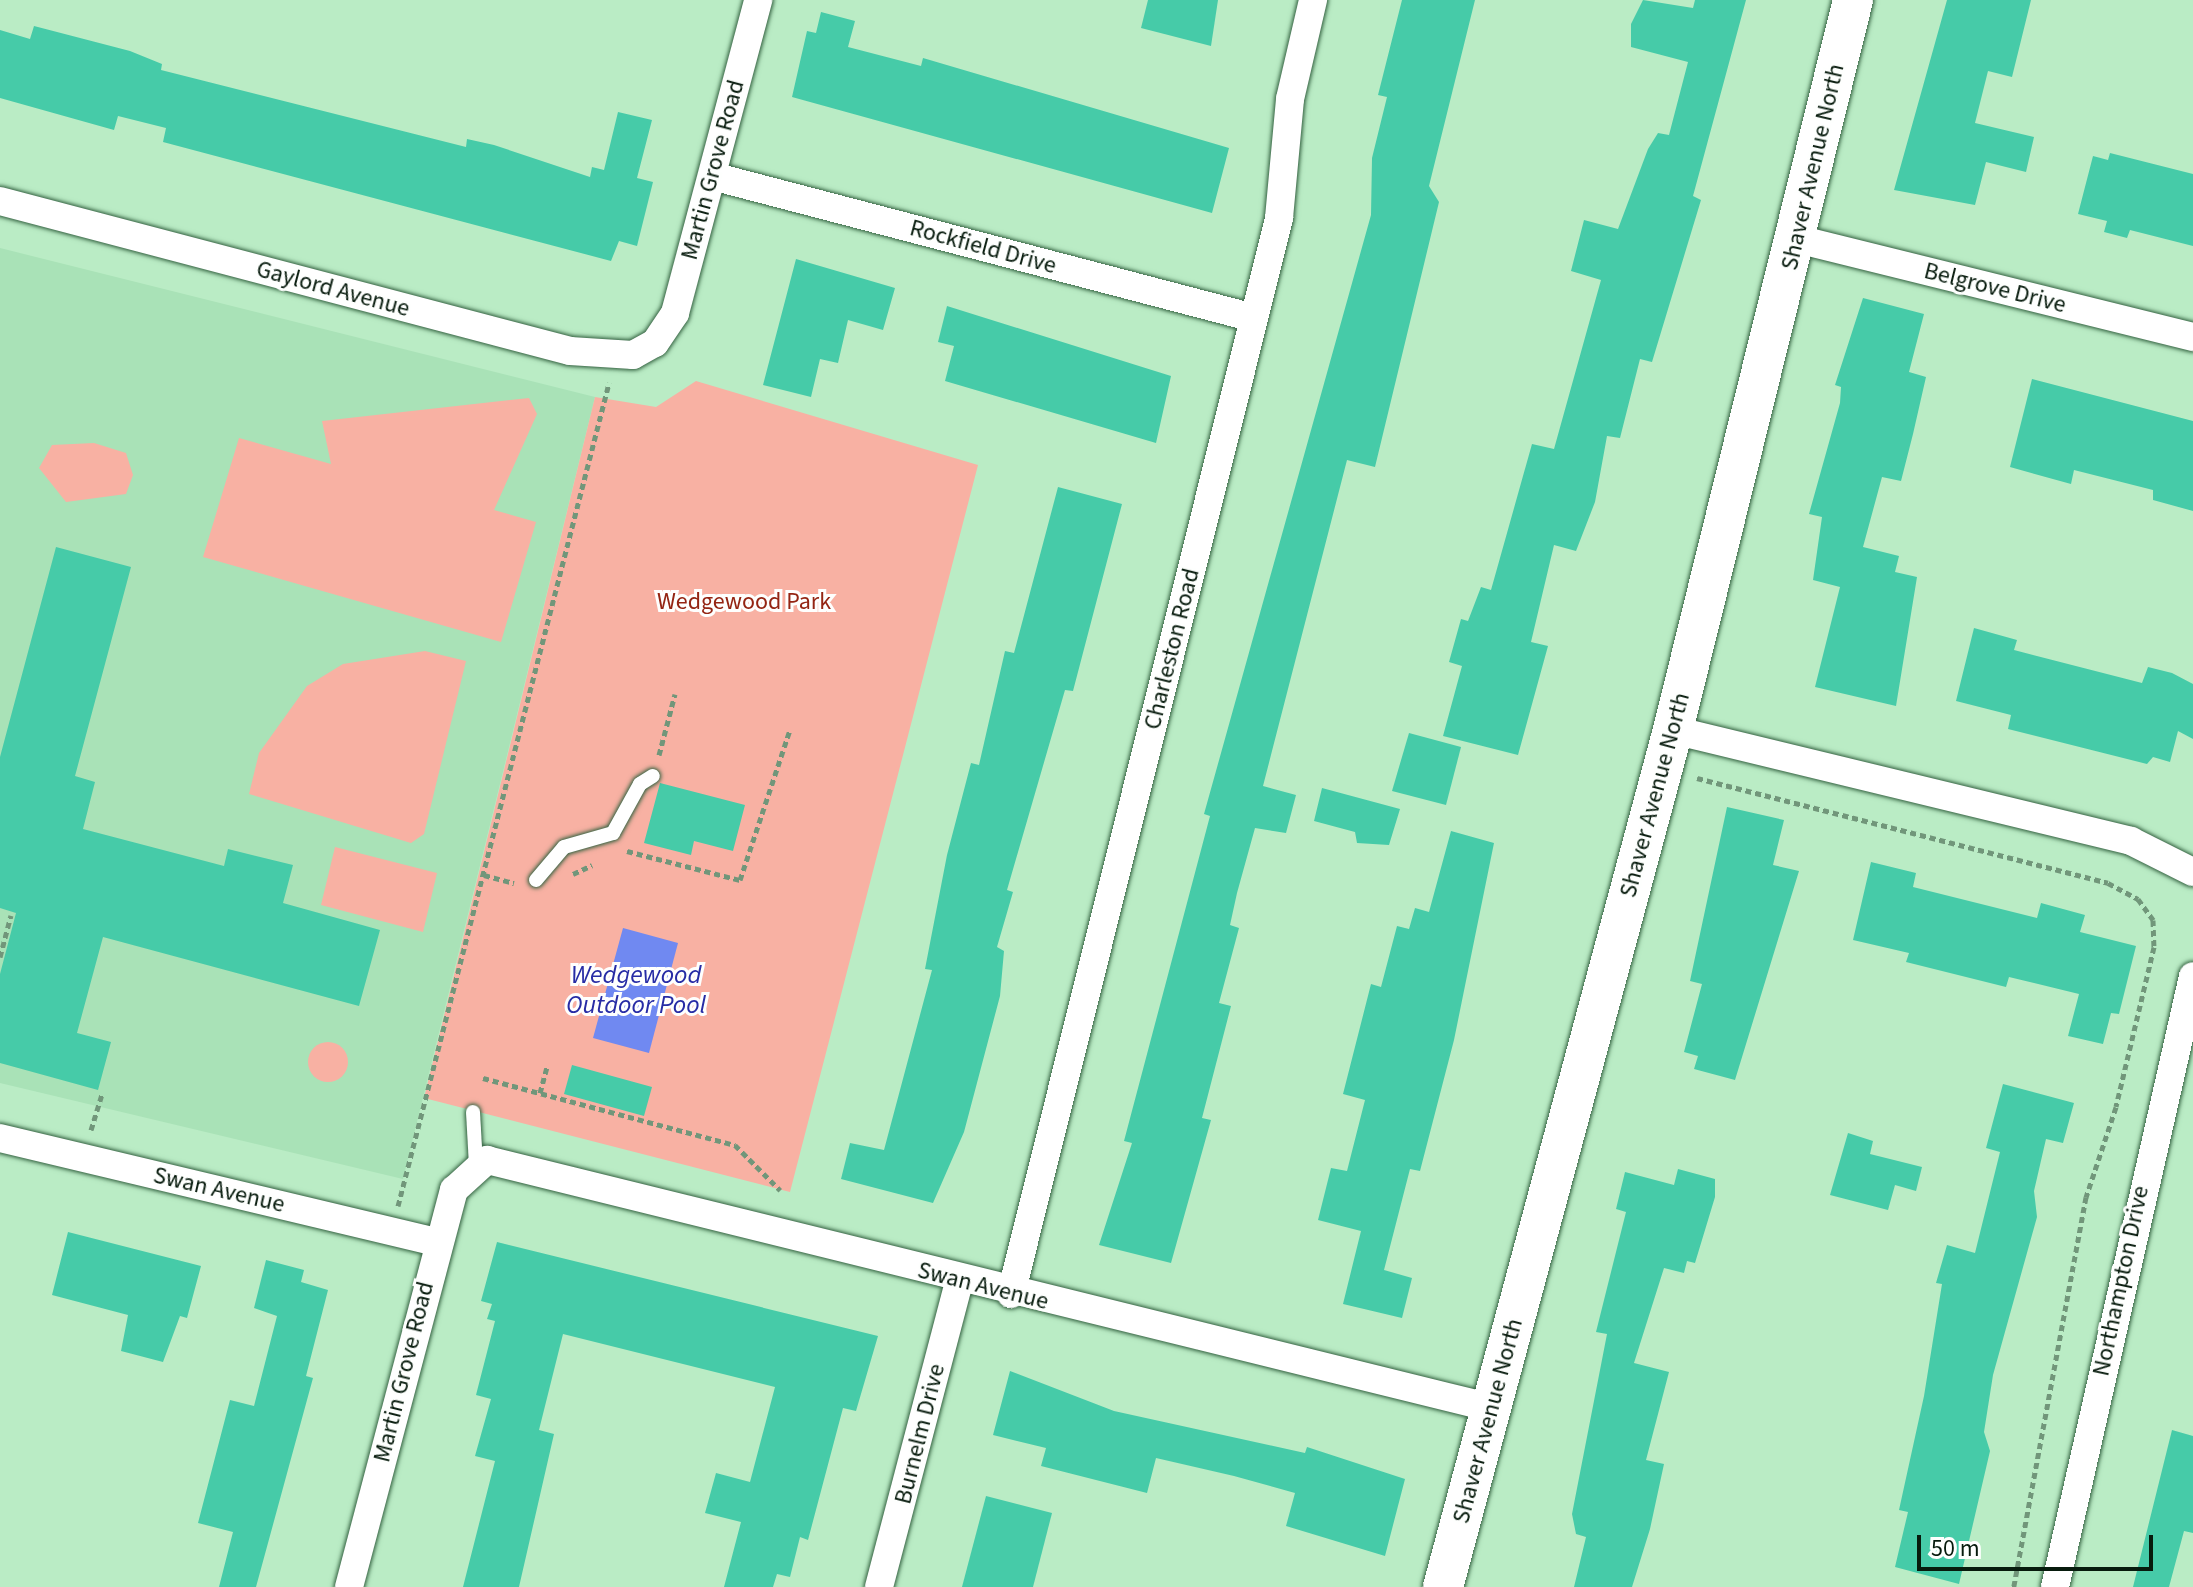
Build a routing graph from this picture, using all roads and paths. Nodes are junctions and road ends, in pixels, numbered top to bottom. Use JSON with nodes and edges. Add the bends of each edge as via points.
{"nodes":[{"id":1,"x":758,"y":0,"type":"edge"},
{"id":2,"x":1313,"y":0,"type":"edge"},
{"id":3,"x":1853,"y":0,"type":"edge"},
{"id":4,"x":712,"y":176,"type":"junction"},
{"id":5,"x":0,"y":201,"type":"edge"},
{"id":6,"x":1797,"y":239,"type":"junction"},
{"id":7,"x":1254,"y":318,"type":"junction"},
{"id":8,"x":2193,"y":337,"type":"edge"},
{"id":9,"x":614,"y":358,"type":"junction"},
{"id":10,"x":790,"y":730,"type":"dead end"},
{"id":11,"x":1673,"y":730,"type":"junction"},
{"id":12,"x":1689,"y":768,"type":"dead end"},
{"id":13,"x":653,"y":776,"type":"dead end"},
{"id":14,"x":629,"y":851,"type":"dead end"},
{"id":15,"x":2193,"y":872,"type":"edge"},
{"id":16,"x":484,"y":875,"type":"junction"},
{"id":17,"x":528,"y":882,"type":"joint"},
{"id":18,"x":11,"y":915,"type":"dead end"},
{"id":19,"x":0,"y":957,"type":"edge"},
{"id":20,"x":2193,"y":976,"type":"edge"},
{"id":21,"x":547,"y":1066,"type":"dead end"},
{"id":22,"x":483,"y":1078,"type":"dead end"},
{"id":23,"x":102,"y":1093,"type":"dead end"},
{"id":24,"x":540,"y":1093,"type":"junction"},
{"id":25,"x":473,"y":1112,"type":"dead end"},
{"id":26,"x":0,"y":1138,"type":"edge"},
{"id":27,"x":83,"y":1157,"type":"junction"},
{"id":28,"x":476,"y":1165,"type":"junction"},
{"id":29,"x":780,"y":1190,"type":"dead end"},
{"id":30,"x":392,"y":1231,"type":"junction"},
{"id":31,"x":438,"y":1242,"type":"junction"},
{"id":32,"x":959,"y":1281,"type":"junction"},
{"id":33,"x":1011,"y":1294,"type":"junction"},
{"id":34,"x":1492,"y":1408,"type":"junction"},
{"id":35,"x":349,"y":1587,"type":"edge"},
{"id":36,"x":879,"y":1587,"type":"edge"},
{"id":37,"x":1443,"y":1587,"type":"edge"},
{"id":38,"x":2014,"y":1587,"type":"edge"},
{"id":39,"x":2055,"y":1587,"type":"edge"}],
"edges":[{"from":1,"to":4,"type":"street","name":"Martin Grove Road"},
{"from":2,"to":7,"type":"street","name":"Charleston Road","via":[[1290,99],[1279,218]]},
{"from":3,"to":6,"type":"street","name":"Shaver Avenue North"},
{"from":4,"to":7,"type":"street","name":"Rockfield Drive"},
{"from":4,"to":9,"type":"street","name":"Martin Grove Road","via":[[675,313],[661,336],[641,352]]},
{"from":5,"to":9,"type":"street","name":"Gaylord Avenue"},
{"from":6,"to":8,"type":"street","name":"Belgrove Drive"},
{"from":6,"to":11,"type":"street","name":"Shaver Avenue North"},
{"from":7,"to":33,"type":"street","name":"Charleston Road"},
{"from":9,"to":16,"type":"path"},
{"from":10,"to":14,"type":"path","via":[[740,880]]},
{"from":11,"to":15,"type":"street","via":[[2131,841]]},
{"from":11,"to":34,"type":"street","name":"Shaver Avenue North"},
{"from":12,"to":38,"type":"path","via":[[1688,775],[2108,883],[2138,899],[2153,920],[2154,947],[2123,1078],[2086,1197]]},
{"from":13,"to":17,"type":"lane","via":[[640,784],[613,833],[564,847]]},
{"from":16,"to":17,"type":"path"},
{"from":16,"to":30,"type":"path"},
{"from":18,"to":19,"type":"path"},
{"from":20,"to":39,"type":"street","name":"Northampton Drive"},
{"from":21,"to":24,"type":"path"},
{"from":22,"to":24,"type":"path"},
{"from":23,"to":27,"type":"path"},
{"from":24,"to":29,"type":"path","via":[[735,1145]]},
{"from":25,"to":28,"type":"lane"},
{"from":26,"to":27,"type":"street","name":"Swan Avenue"},
{"from":27,"to":30,"type":"street","name":"Swan Avenue"},
{"from":28,"to":31,"type":"street","name":"Martin Grove Road","via":[[454,1190]]},
{"from":28,"to":32,"type":"street","name":"Swan Avenue","via":[[507,1163]]},
{"from":30,"to":31,"type":"street","name":"Swan Avenue"},
{"from":31,"to":35,"type":"street","name":"Martin Grove Road"},
{"from":32,"to":33,"type":"street","name":"Swan Avenue"},
{"from":32,"to":36,"type":"street","name":"Burnelm Drive"},
{"from":33,"to":34,"type":"street","name":"Swan Avenue"},
{"from":34,"to":37,"type":"street","name":"Shaver Avenue North"}]}
